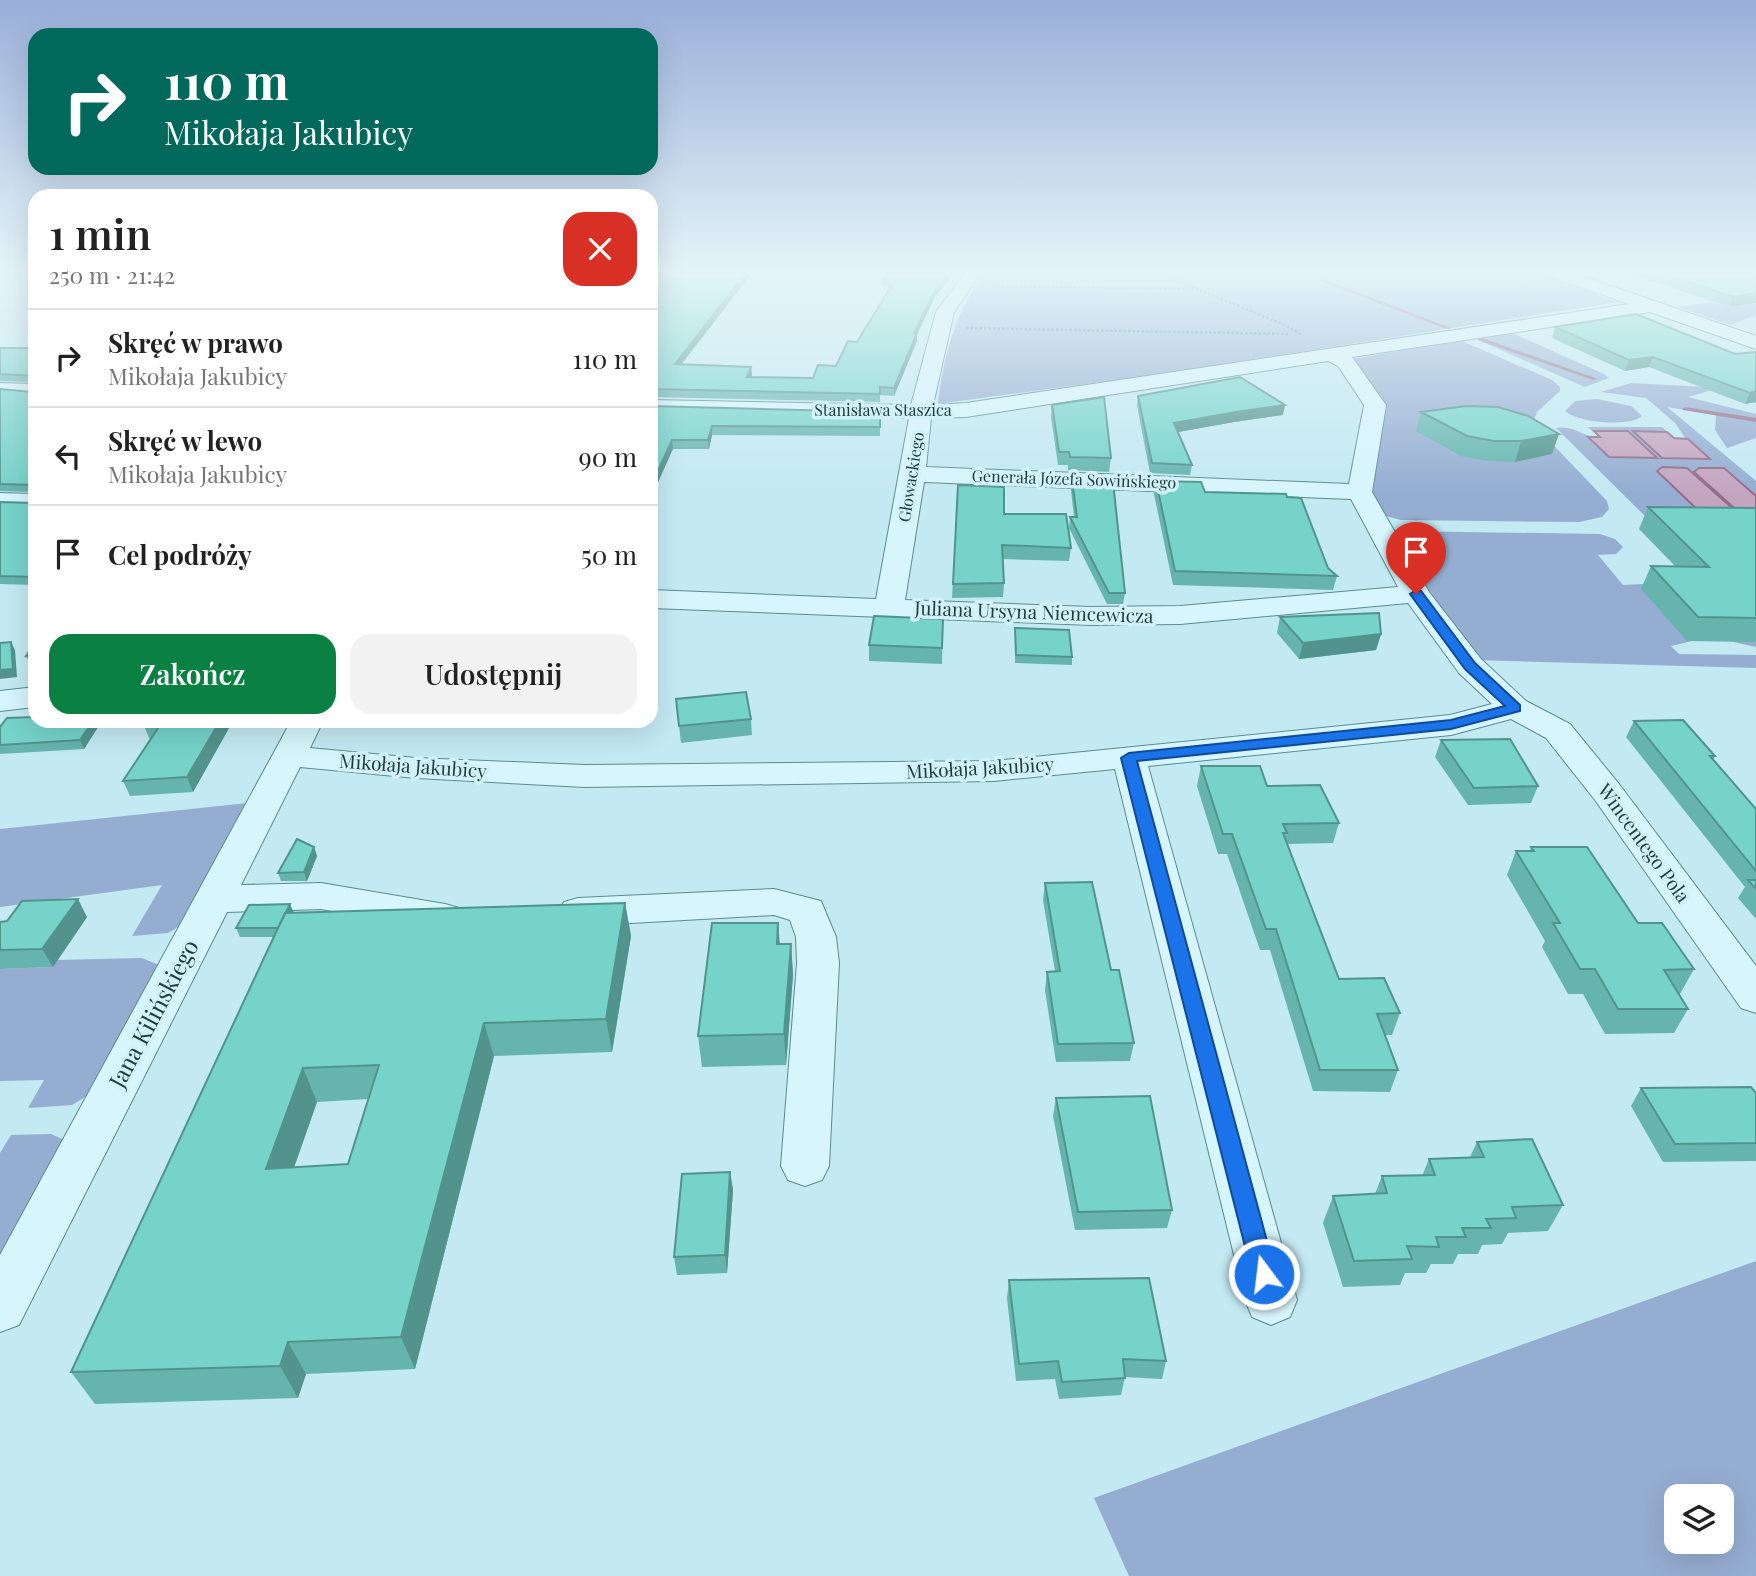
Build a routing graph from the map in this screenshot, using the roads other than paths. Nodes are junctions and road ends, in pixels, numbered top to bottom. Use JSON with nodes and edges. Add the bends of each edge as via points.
{"nodes":[{"id":1,"x":936,"y":347,"type":"edge"},
{"id":2,"x":1387,"y":347,"type":"edge"},
{"id":3,"x":1332,"y":355,"type":"junction"},
{"id":4,"x":0,"y":389,"type":"edge"},
{"id":5,"x":28,"y":390,"type":"edge"},
{"id":6,"x":658,"y":406,"type":"edge"},
{"id":7,"x":919,"y":412,"type":"junction"},
{"id":8,"x":913,"y":474,"type":"junction"},
{"id":9,"x":1360,"y":492,"type":"junction"},
{"id":10,"x":0,"y":500,"type":"edge"},
{"id":11,"x":28,"y":501,"type":"edge"},
{"id":12,"x":1416,"y":594,"type":"junction"},
{"id":13,"x":658,"y":599,"type":"edge"},
{"id":14,"x":889,"y":607,"type":"junction"},
{"id":15,"x":28,"y":698,"type":"edge"},
{"id":16,"x":0,"y":701,"type":"edge"},
{"id":17,"x":1515,"y":708,"type":"junction"},
{"id":18,"x":299,"y":739,"type":"edge"},
{"id":19,"x":1129,"y":758,"type":"junction"},
{"id":20,"x":216,"y":899,"type":"junction"},
{"id":21,"x":543,"y":914,"type":"edge"},
{"id":22,"x":477,"y":918,"type":"edge"},
{"id":23,"x":1756,"y":997,"type":"edge"},
{"id":24,"x":805,"y":1166,"type":"dead end"},
{"id":25,"x":1271,"y":1300,"type":"dead end"},
{"id":26,"x":0,"y":1307,"type":"edge"}],
"edges":[{"from":1,"to":7,"type":"street","name":"Głowackiego"},
{"from":2,"to":3,"type":"street","name":"Stanisława Staszica"},
{"from":3,"to":7,"type":"street","name":"Stanisława Staszica","via":[[966,410]]},
{"from":3,"to":9,"type":"street","via":[[1345,362],[1375,405]]},
{"from":4,"to":5,"type":"street"},
{"from":6,"to":7,"type":"street","name":"Stanisława Staszica"},
{"from":7,"to":8,"type":"street","name":"Głowackiego"},
{"from":8,"to":9,"type":"street","name":"Generała Józefa Sowińskiego"},
{"from":8,"to":14,"type":"street","name":"Głowackiego"},
{"from":9,"to":12,"type":"street"},
{"from":10,"to":11,"type":"street"},
{"from":12,"to":14,"type":"street","name":"Juliana Ursyna Niemcewicza","via":[[1180,615]]},
{"from":12,"to":17,"type":"street","via":[[1470,666]]},
{"from":13,"to":14,"type":"street","name":"Juliana Ursyna Niemcewicza"},
{"from":15,"to":16,"type":"street"},
{"from":17,"to":19,"type":"street","name":"Mikołaja Jakubicy","via":[[1451,725]]},
{"from":17,"to":23,"type":"street","name":"Wincentego Pola","via":[[1558,731]]},
{"from":18,"to":19,"type":"street","name":"Mikołaja Jakubicy","via":[[416,768],[585,776],[994,771]]},
{"from":18,"to":20,"type":"street","name":"Jana Kilińskiego"},
{"from":19,"to":25,"type":"street"},
{"from":20,"to":22,"type":"street","via":[[321,896],[450,919]]},
{"from":20,"to":26,"type":"street","name":"Jana Kilińskiego"},
{"from":21,"to":24,"type":"street","via":[[774,902],[807,911],[818,963]]}]}
